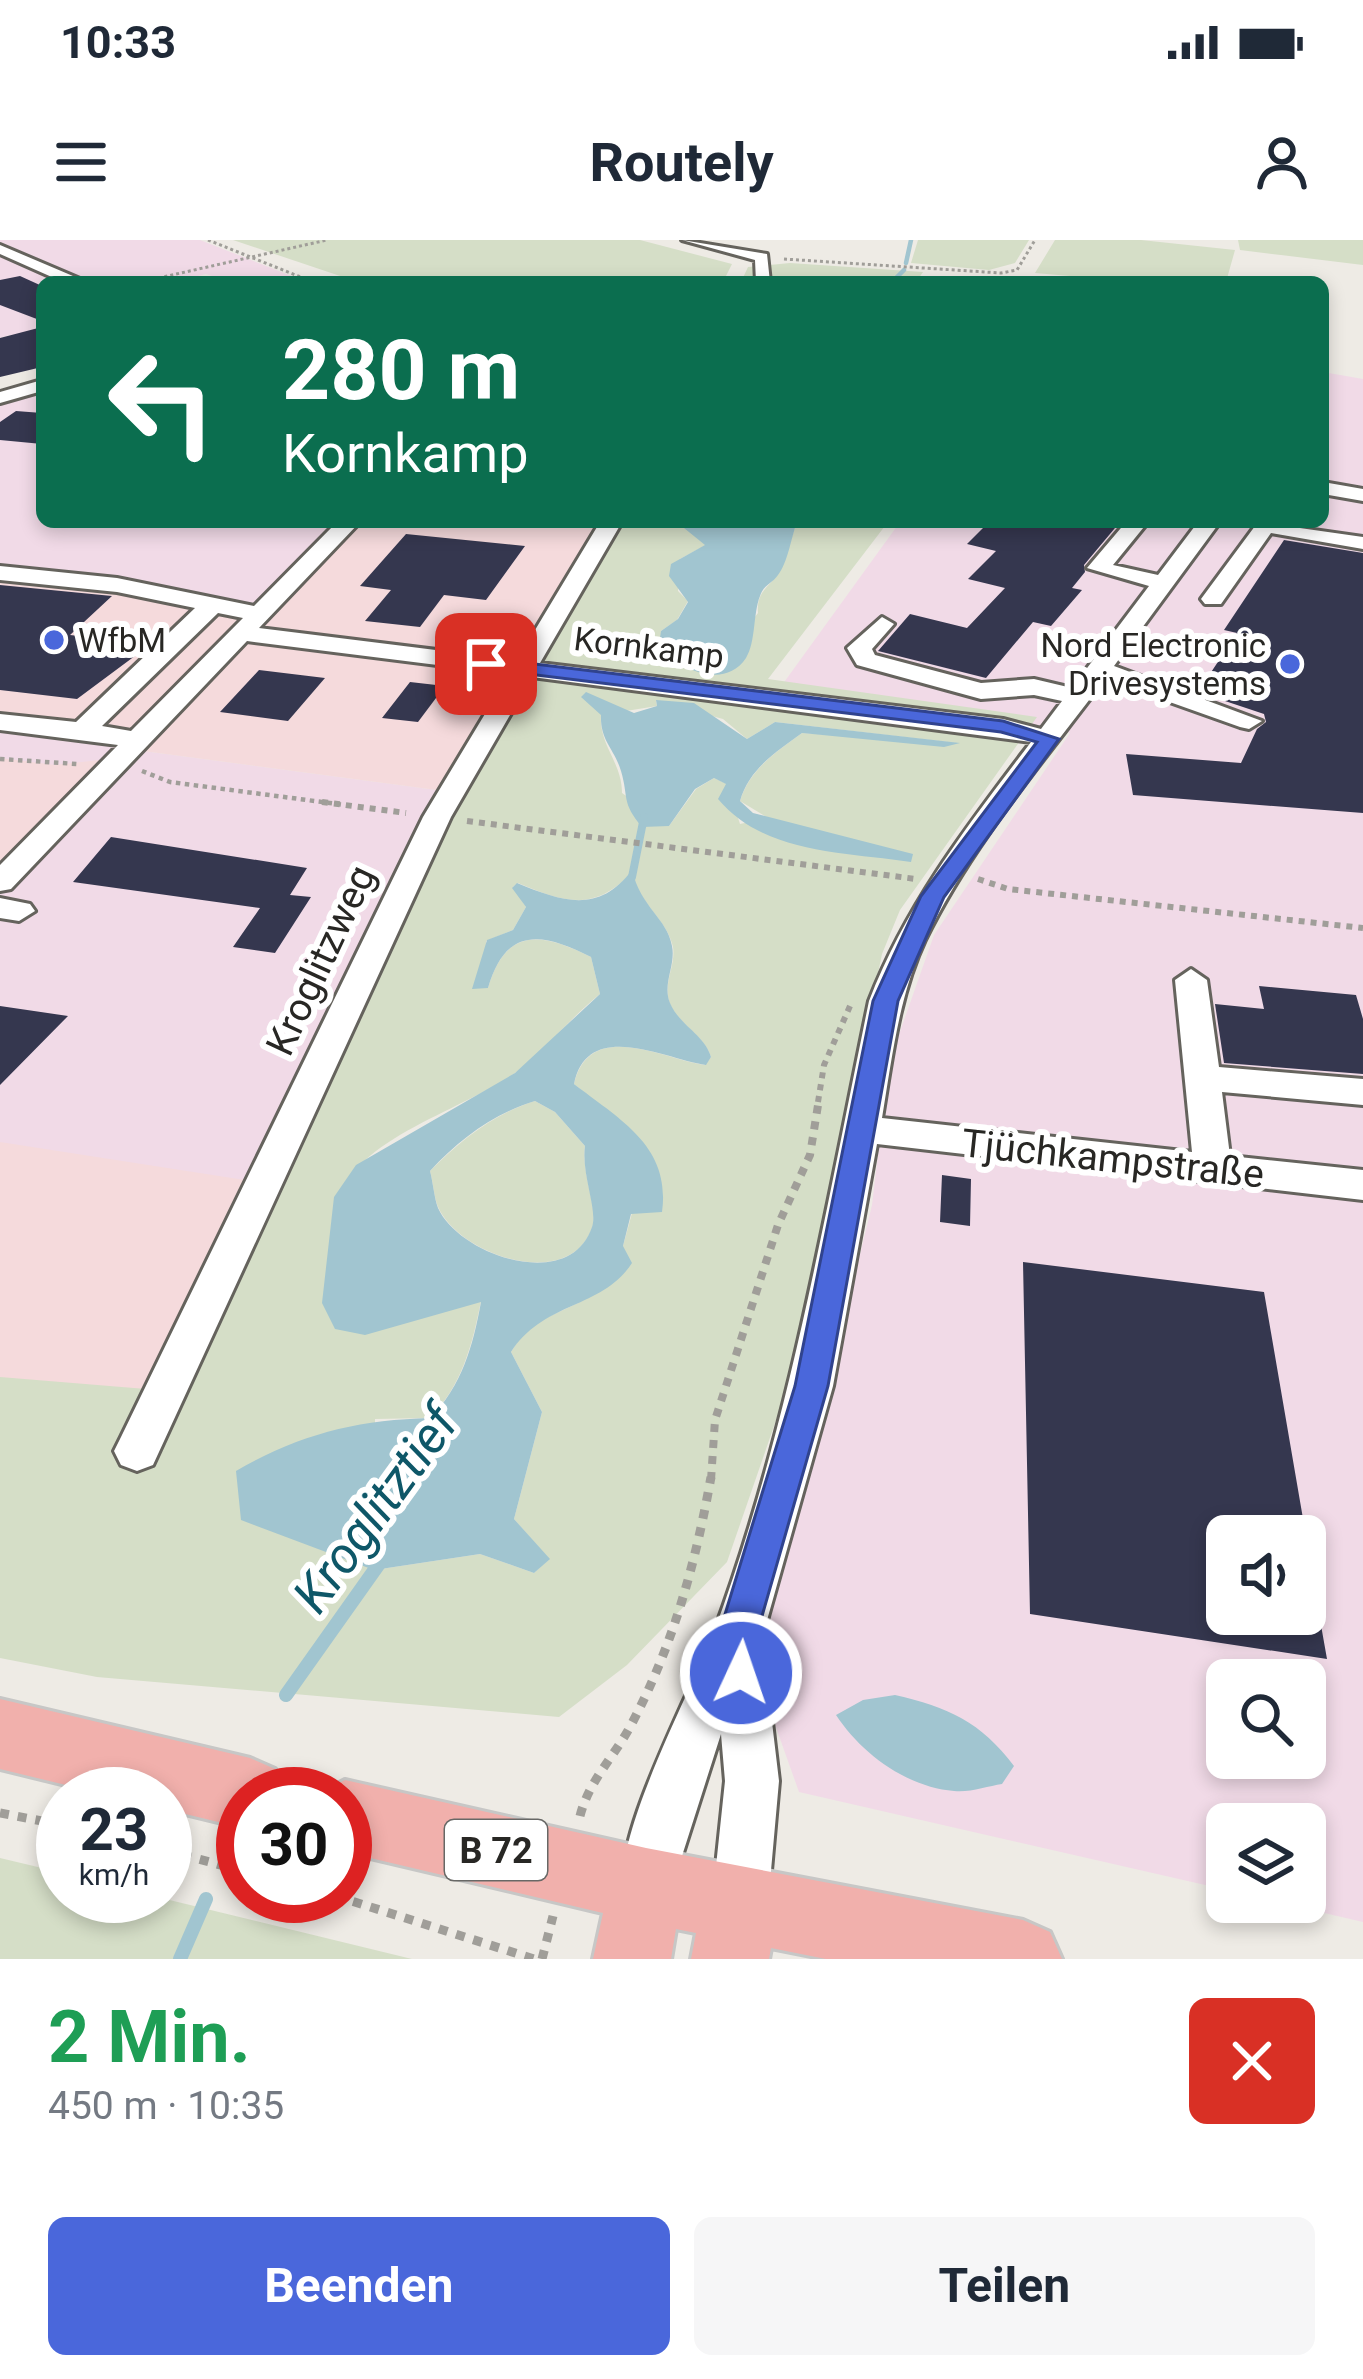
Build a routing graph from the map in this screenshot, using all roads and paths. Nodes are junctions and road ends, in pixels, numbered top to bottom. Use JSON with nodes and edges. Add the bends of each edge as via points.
{"nodes":[{"id":1,"x":208,"y":240,"type":"edge"},
{"id":2,"x":328,"y":240,"type":"edge"},
{"id":3,"x":689,"y":240,"type":"edge"},
{"id":4,"x":1036,"y":240,"type":"edge"},
{"id":5,"x":0,"y":249,"type":"edge"},
{"id":6,"x":250,"y":257,"type":"junction"},
{"id":7,"x":762,"y":257,"type":"junction"},
{"id":8,"x":61,"y":276,"type":"edge"},
{"id":9,"x":167,"y":276,"type":"edge"},
{"id":10,"x":298,"y":276,"type":"edge"},
{"id":11,"x":763,"y":276,"type":"edge"},
{"id":12,"x":36,"y":388,"type":"edge"},
{"id":13,"x":0,"y":398,"type":"edge"},
{"id":14,"x":1329,"y":489,"type":"edge"},
{"id":15,"x":1363,"y":495,"type":"edge"},
{"id":16,"x":1329,"y":517,"type":"edge"},
{"id":17,"x":1363,"y":524,"type":"edge"},
{"id":18,"x":343,"y":528,"type":"edge"},
{"id":19,"x":608,"y":528,"type":"edge"},
{"id":20,"x":1132,"y":528,"type":"edge"},
{"id":21,"x":1205,"y":528,"type":"edge"},
{"id":22,"x":1265,"y":528,"type":"edge"},
{"id":23,"x":1277,"y":528,"type":"edge"},
{"id":24,"x":1363,"y":543,"type":"edge"},
{"id":25,"x":0,"y":574,"type":"edge"},
{"id":26,"x":1164,"y":583,"type":"junction"},
{"id":27,"x":1213,"y":598,"type":"dead end"},
{"id":28,"x":210,"y":607,"type":"junction"},
{"id":29,"x":249,"y":624,"type":"junction"},
{"id":30,"x":882,"y":624,"type":"dead end"},
{"id":31,"x":527,"y":669,"type":"junction"},
{"id":32,"x":1101,"y":670,"type":"junction"},
{"id":33,"x":1081,"y":698,"type":"junction"},
{"id":34,"x":1249,"y":721,"type":"dead end"},
{"id":35,"x":0,"y":722,"type":"edge"},
{"id":36,"x":82,"y":731,"type":"junction"},
{"id":37,"x":1049,"y":739,"type":"junction"},
{"id":38,"x":136,"y":740,"type":"junction"},
{"id":39,"x":0,"y":759,"type":"edge"},
{"id":40,"x":53,"y":766,"type":"dead end"},
{"id":41,"x":170,"y":782,"type":"dead end"},
{"id":42,"x":437,"y":818,"type":"junction"},
{"id":43,"x":0,"y":882,"type":"edge"},
{"id":44,"x":1007,"y":889,"type":"dead end"},
{"id":45,"x":904,"y":895,"type":"dead end"},
{"id":46,"x":1363,"y":928,"type":"edge"},
{"id":47,"x":1191,"y":980,"type":"dead end"},
{"id":48,"x":854,"y":996,"type":"dead end"},
{"id":49,"x":824,"y":1065,"type":"junction"},
{"id":50,"x":870,"y":1072,"type":"junction"},
{"id":51,"x":1202,"y":1078,"type":"junction"},
{"id":52,"x":1363,"y":1092,"type":"edge"},
{"id":53,"x":863,"y":1129,"type":"junction"},
{"id":54,"x":1213,"y":1169,"type":"junction"},
{"id":55,"x":1363,"y":1185,"type":"edge"},
{"id":56,"x":136,"y":1451,"type":"dead end"},
{"id":57,"x":737,"y":1637,"type":"junction"},
{"id":58,"x":0,"y":1734,"type":"edge"},
{"id":59,"x":216,"y":1786,"type":"edge"},
{"id":60,"x":0,"y":1813,"type":"edge"},
{"id":61,"x":36,"y":1820,"type":"edge"},
{"id":62,"x":372,"y":1822,"type":"edge"},
{"id":63,"x":566,"y":1867,"type":"junction"},
{"id":64,"x":646,"y":1886,"type":"junction"},
{"id":65,"x":372,"y":1907,"type":"edge"},
{"id":66,"x":735,"y":1932,"type":"edge"},
{"id":67,"x":538,"y":1959,"type":"edge"},
{"id":68,"x":632,"y":1959,"type":"edge"},
{"id":69,"x":1023,"y":1959,"type":"edge"}],
"edges":[{"from":1,"to":6,"type":"path"},
{"from":2,"to":6,"type":"path"},
{"from":3,"to":7,"type":"street"},
{"from":4,"to":7,"type":"path","via":[[1017,270],[1001,273]]},
{"from":5,"to":8,"type":"street"},
{"from":6,"to":9,"type":"path"},
{"from":6,"to":10,"type":"path"},
{"from":7,"to":11,"type":"street"},
{"from":12,"to":13,"type":"street"},
{"from":14,"to":15,"type":"street"},
{"from":16,"to":17,"type":"street"},
{"from":18,"to":29,"type":"street"},
{"from":19,"to":31,"type":"street","name":"Kroglitzweg"},
{"from":20,"to":26,"type":"street","via":[[1098,568]]},
{"from":21,"to":26,"type":"street"},
{"from":22,"to":27,"type":"street"},
{"from":23,"to":24,"type":"street"},
{"from":25,"to":28,"type":"street","name":"Kornkamp","via":[[117,585]]},
{"from":26,"to":32,"type":"street"},
{"from":28,"to":29,"type":"street","name":"Kornkamp"},
{"from":28,"to":36,"type":"street"},
{"from":29,"to":31,"type":"street","name":"Kornkamp"},
{"from":29,"to":38,"type":"street"},
{"from":30,"to":33,"type":"street","via":[[860,648],[866,660],[981,691],[1034,687]]},
{"from":31,"to":37,"type":"street","name":"Kornkamp"},
{"from":31,"to":42,"type":"street","name":"Kroglitzweg"},
{"from":32,"to":33,"type":"street"},
{"from":32,"to":34,"type":"street"},
{"from":33,"to":37,"type":"street"},
{"from":35,"to":36,"type":"street"},
{"from":36,"to":38,"type":"street"},
{"from":37,"to":50,"type":"street","via":[[916,926],[886,1001]]},
{"from":38,"to":43,"type":"street"},
{"from":39,"to":40,"type":"path"},
{"from":41,"to":42,"type":"path"},
{"from":42,"to":45,"type":"path","via":[[916,879]]},
{"from":42,"to":56,"type":"street","name":"Kroglitzweg"},
{"from":44,"to":46,"type":"path"},
{"from":47,"to":51,"type":"street"},
{"from":48,"to":49,"type":"path"},
{"from":49,"to":50,"type":"path"},
{"from":49,"to":63,"type":"path","via":[[810,1155],[778,1225],[715,1420],[692,1584],[630,1726],[586,1793]]},
{"from":50,"to":53,"type":"street"},
{"from":51,"to":52,"type":"street"},
{"from":51,"to":54,"type":"street"},
{"from":53,"to":54,"type":"street","name":"Tjüchkampstraße"},
{"from":53,"to":57,"type":"street","via":[[811,1386]]},
{"from":54,"to":55,"type":"street","name":"Tjüchkampstraße"},
{"from":57,"to":64,"type":"street","via":[[682,1763]]},
{"from":57,"to":66,"type":"street","via":[[752,1781]]},
{"from":58,"to":59,"type":"main road"},
{"from":60,"to":61,"type":"path"},
{"from":62,"to":63,"type":"main road","number":"B 72"},
{"from":63,"to":64,"type":"main road","number":"B 72"},
{"from":63,"to":67,"type":"path"},
{"from":64,"to":66,"type":"main road","number":"B 72"},
{"from":64,"to":68,"type":"main road"},
{"from":65,"to":67,"type":"path"},
{"from":66,"to":69,"type":"main road","number":"B 72"}]}
